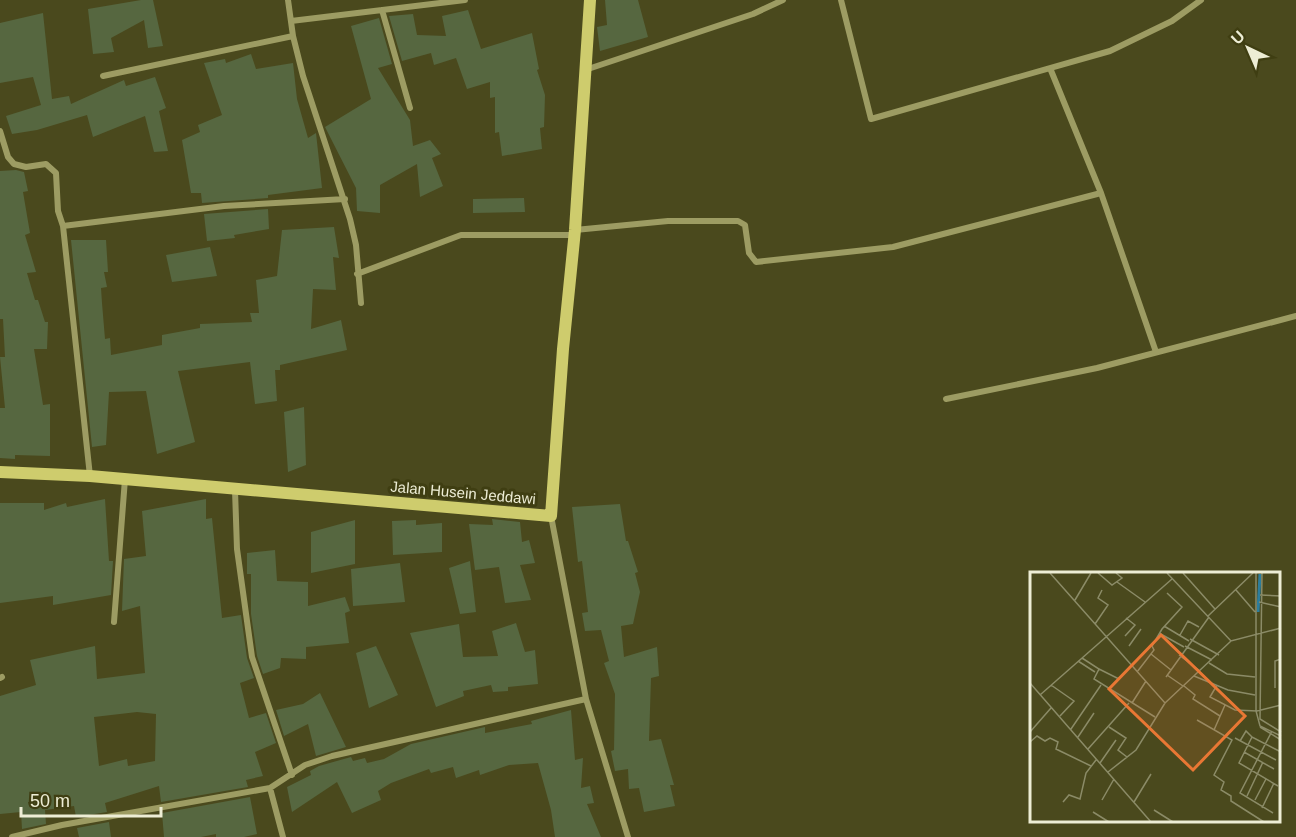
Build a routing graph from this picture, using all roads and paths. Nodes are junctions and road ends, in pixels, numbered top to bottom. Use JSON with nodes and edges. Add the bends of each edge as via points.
{"nodes":[{"id":1,"x":288,"y":0,"type":"edge"},
{"id":2,"x":465,"y":0,"type":"edge"},
{"id":3,"x":590,"y":0,"type":"edge"},
{"id":4,"x":783,"y":0,"type":"edge"},
{"id":5,"x":841,"y":0,"type":"edge"},
{"id":6,"x":1201,"y":0,"type":"edge"},
{"id":7,"x":382,"y":10,"type":"junction"},
{"id":8,"x":291,"y":21,"type":"junction"},
{"id":9,"x":293,"y":36,"type":"junction"},
{"id":10,"x":1050,"y":68,"type":"junction"},
{"id":11,"x":585,"y":70,"type":"junction"},
{"id":12,"x":103,"y":76,"type":"dead end"},
{"id":13,"x":410,"y":108,"type":"dead end"},
{"id":14,"x":0,"y":131,"type":"edge"},
{"id":15,"x":1101,"y":193,"type":"junction"},
{"id":16,"x":345,"y":199,"type":"junction"},
{"id":17,"x":63,"y":226,"type":"junction"},
{"id":18,"x":575,"y":233,"type":"junction"},
{"id":19,"x":357,"y":274,"type":"junction"},
{"id":20,"x":361,"y":303,"type":"dead end"},
{"id":21,"x":1296,"y":316,"type":"edge"},
{"id":22,"x":1156,"y":352,"type":"junction"},
{"id":23,"x":946,"y":399,"type":"dead end"},
{"id":24,"x":0,"y":472,"type":"edge"},
{"id":25,"x":90,"y":476,"type":"junction"},
{"id":26,"x":125,"y":479,"type":"junction"},
{"id":27,"x":235,"y":490,"type":"junction"},
{"id":28,"x":551,"y":516,"type":"junction"},
{"id":29,"x":114,"y":622,"type":"dead end"},
{"id":30,"x":586,"y":699,"type":"junction"},
{"id":31,"x":292,"y":775,"type":"junction"},
{"id":32,"x":270,"y":788,"type":"junction"},
{"id":33,"x":12,"y":837,"type":"edge"},
{"id":34,"x":283,"y":837,"type":"edge"},
{"id":35,"x":628,"y":837,"type":"edge"}],
"edges":[{"from":1,"to":8,"type":"street"},
{"from":2,"to":7,"type":"street"},
{"from":3,"to":11,"type":"street","name":"Jalan Husein Jeddawi"},
{"from":4,"to":11,"type":"street","via":[[734,21]]},
{"from":5,"to":10,"type":"street","via":[[871,119]]},
{"from":6,"to":10,"type":"street","via":[[1172,21],[1110,51]]},
{"from":7,"to":8,"type":"street"},
{"from":7,"to":13,"type":"street"},
{"from":8,"to":9,"type":"street"},
{"from":9,"to":12,"type":"street"},
{"from":9,"to":16,"type":"street"},
{"from":10,"to":15,"type":"street"},
{"from":11,"to":18,"type":"street","name":"Jalan Husein Jeddawi"},
{"from":14,"to":17,"type":"street","via":[[14,165],[45,164],[53,168]]},
{"from":15,"to":18,"type":"street","via":[[893,247],[756,262],[749,253],[745,225],[738,221],[668,220]]},
{"from":15,"to":22,"type":"street"},
{"from":16,"to":17,"type":"street","via":[[224,206]]},
{"from":16,"to":19,"type":"street","via":[[356,245]]},
{"from":17,"to":25,"type":"street"},
{"from":18,"to":19,"type":"street","via":[[461,235]]},
{"from":18,"to":28,"type":"street","name":"Jalan Husein Jeddawi"},
{"from":19,"to":20,"type":"street"},
{"from":21,"to":22,"type":"street"},
{"from":22,"to":23,"type":"street"},
{"from":24,"to":25,"type":"street","name":"Jalan Husein Jeddawi"},
{"from":25,"to":26,"type":"street","name":"Jalan Husein Jeddawi"},
{"from":26,"to":27,"type":"street","name":"Jalan Husein Jeddawi"},
{"from":26,"to":29,"type":"street"},
{"from":27,"to":28,"type":"street","name":"Jalan Husein Jeddawi"},
{"from":27,"to":31,"type":"street","via":[[237,549],[252,657]]},
{"from":28,"to":30,"type":"street"},
{"from":30,"to":31,"type":"street","via":[[332,756],[305,765]]},
{"from":30,"to":35,"type":"street"},
{"from":31,"to":32,"type":"street"},
{"from":32,"to":33,"type":"street"},
{"from":32,"to":34,"type":"street"}]}
